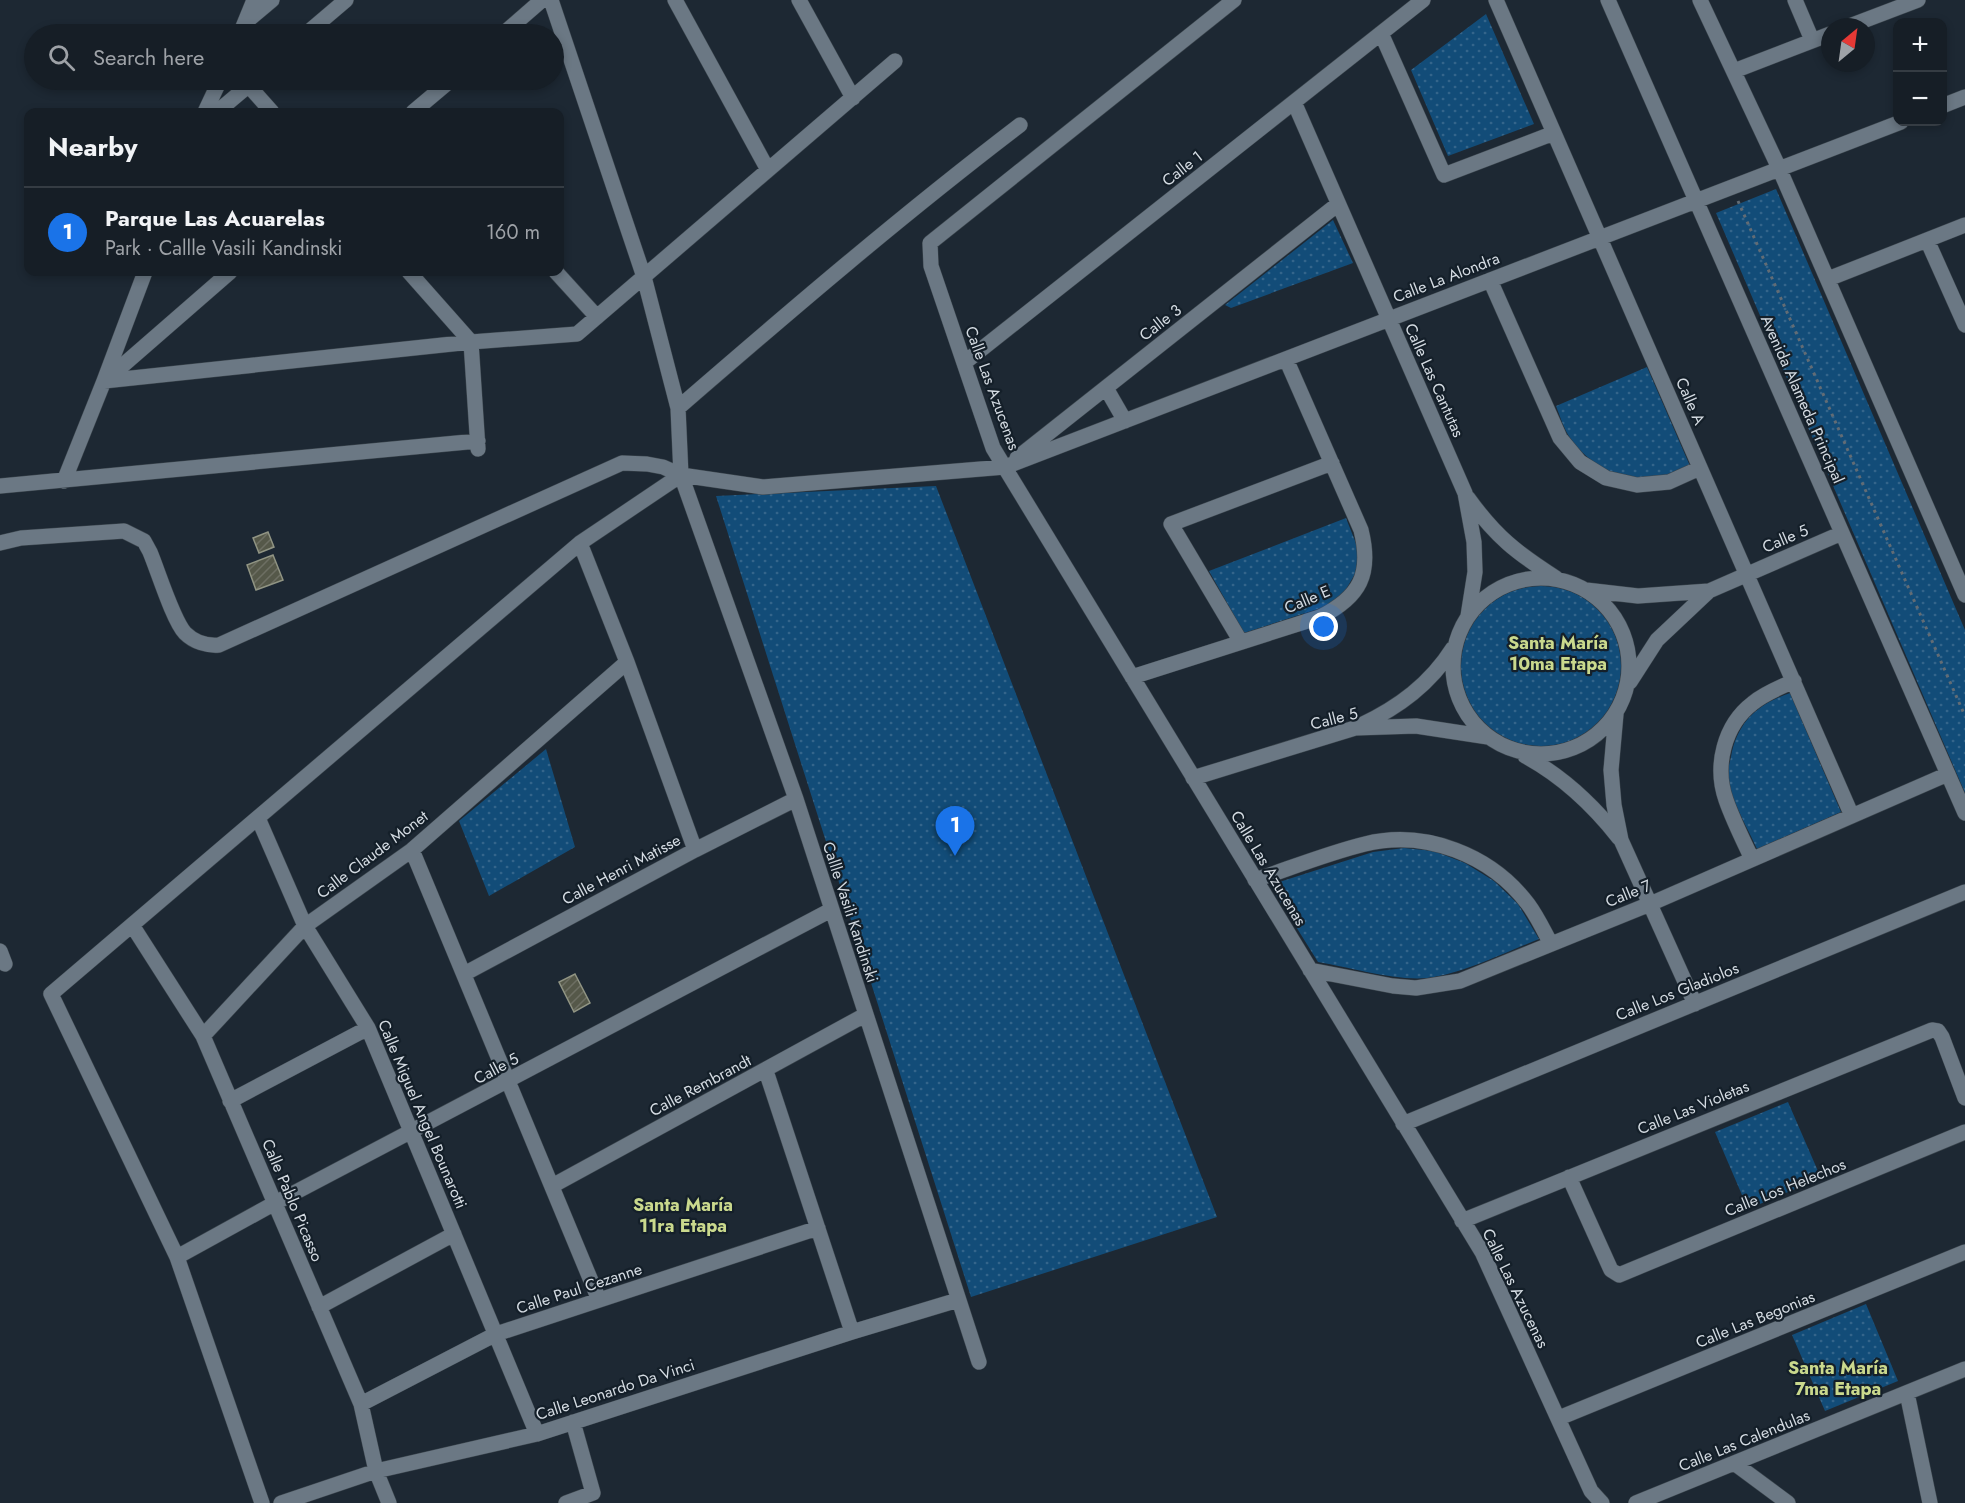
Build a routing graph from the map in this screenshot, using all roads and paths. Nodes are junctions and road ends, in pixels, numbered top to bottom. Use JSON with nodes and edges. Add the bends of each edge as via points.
{"nodes":[{"id":1,"x":254,"y":0,"type":"edge"},
{"id":2,"x":272,"y":0,"type":"edge"},
{"id":3,"x":346,"y":0,"type":"edge"},
{"id":4,"x":542,"y":0,"type":"edge"},
{"id":5,"x":551,"y":0,"type":"edge"},
{"id":6,"x":675,"y":0,"type":"edge"},
{"id":7,"x":799,"y":0,"type":"edge"},
{"id":8,"x":1234,"y":0,"type":"edge"},
{"id":9,"x":1423,"y":0,"type":"edge"},
{"id":10,"x":1496,"y":0,"type":"edge"},
{"id":11,"x":1608,"y":0,"type":"edge"},
{"id":12,"x":1700,"y":0,"type":"edge"},
{"id":13,"x":1795,"y":0,"type":"edge"},
{"id":14,"x":1918,"y":0,"type":"edge"},
{"id":15,"x":1871,"y":18,"type":"edge"},
{"id":16,"x":244,"y":24,"type":"edge"},
{"id":17,"x":247,"y":24,"type":"edge"},
{"id":18,"x":318,"y":24,"type":"edge"},
{"id":19,"x":514,"y":24,"type":"edge"},
{"id":20,"x":559,"y":24,"type":"edge"},
{"id":21,"x":1381,"y":33,"type":"junction"},
{"id":22,"x":1821,"y":37,"type":"edge"},
{"id":23,"x":564,"y":39,"type":"edge"},
{"id":24,"x":1812,"y":40,"type":"junction"},
{"id":25,"x":895,"y":62,"type":"dead end"},
{"id":26,"x":1734,"y":71,"type":"junction"},
{"id":27,"x":215,"y":90,"type":"edge"},
{"id":28,"x":243,"y":90,"type":"edge"},
{"id":29,"x":257,"y":90,"type":"edge"},
{"id":30,"x":440,"y":90,"type":"edge"},
{"id":31,"x":1965,"y":97,"type":"edge"},
{"id":32,"x":853,"y":98,"type":"junction"},
{"id":33,"x":1294,"y":102,"type":"junction"},
{"id":34,"x":1947,"y":104,"type":"edge"},
{"id":35,"x":207,"y":108,"type":"edge"},
{"id":36,"x":223,"y":108,"type":"edge"},
{"id":37,"x":269,"y":108,"type":"edge"},
{"id":38,"x":420,"y":108,"type":"edge"},
{"id":39,"x":1020,"y":125,"type":"dead end"},
{"id":40,"x":1893,"y":125,"type":"edge"},
{"id":41,"x":1554,"y":133,"type":"junction"},
{"id":42,"x":1779,"y":168,"type":"junction"},
{"id":43,"x":768,"y":171,"type":"junction"},
{"id":44,"x":1696,"y":200,"type":"junction"},
{"id":45,"x":1737,"y":200,"type":"dead end"},
{"id":46,"x":1338,"y":204,"type":"junction"},
{"id":47,"x":1965,"y":225,"type":"edge"},
{"id":48,"x":1600,"y":237,"type":"junction"},
{"id":49,"x":1927,"y":240,"type":"junction"},
{"id":50,"x":143,"y":276,"type":"edge"},
{"id":51,"x":225,"y":276,"type":"edge"},
{"id":52,"x":413,"y":276,"type":"edge"},
{"id":53,"x":560,"y":276,"type":"edge"},
{"id":54,"x":644,"y":277,"type":"junction"},
{"id":55,"x":1828,"y":279,"type":"junction"},
{"id":56,"x":1490,"y":280,"type":"junction"},
{"id":57,"x":597,"y":317,"type":"junction"},
{"id":58,"x":1389,"y":319,"type":"junction"},
{"id":59,"x":1965,"y":326,"type":"edge"},
{"id":60,"x":471,"y":342,"type":"junction"},
{"id":61,"x":1286,"y":359,"type":"junction"},
{"id":62,"x":963,"y":363,"type":"junction"},
{"id":63,"x":104,"y":381,"type":"junction"},
{"id":64,"x":1106,"y":388,"type":"junction"},
{"id":65,"x":678,"y":408,"type":"junction"},
{"id":66,"x":1125,"y":421,"type":"junction"},
{"id":67,"x":1332,"y":464,"type":"junction"},
{"id":68,"x":1005,"y":467,"type":"junction"},
{"id":69,"x":1701,"y":468,"type":"junction"},
{"id":70,"x":681,"y":475,"type":"junction"},
{"id":71,"x":64,"y":481,"type":"junction"},
{"id":72,"x":0,"y":486,"type":"edge"},
{"id":73,"x":1465,"y":493,"type":"junction"},
{"id":74,"x":1842,"y":533,"type":"junction"},
{"id":75,"x":0,"y":543,"type":"edge"},
{"id":76,"x":580,"y":543,"type":"junction"},
{"id":77,"x":1747,"y":574,"type":"junction"},
{"id":78,"x":1558,"y":580,"type":"junction"},
{"id":79,"x":1586,"y":590,"type":"junction"},
{"id":80,"x":1709,"y":591,"type":"junction"},
{"id":81,"x":1965,"y":595,"type":"edge"},
{"id":82,"x":1468,"y":616,"type":"junction"},
{"id":83,"x":1241,"y":642,"type":"junction"},
{"id":84,"x":1456,"y":643,"type":"junction"},
{"id":85,"x":627,"y":662,"type":"junction"},
{"id":86,"x":1132,"y":677,"type":"junction"},
{"id":87,"x":1794,"y":681,"type":"junction"},
{"id":88,"x":1628,"y":688,"type":"junction"},
{"id":89,"x":1616,"y":714,"type":"junction"},
{"id":90,"x":1965,"y":716,"type":"edge"},
{"id":91,"x":1355,"y":728,"type":"junction"},
{"id":92,"x":1488,"y":737,"type":"junction"},
{"id":93,"x":1515,"y":751,"type":"junction"},
{"id":94,"x":1948,"y":774,"type":"junction"},
{"id":95,"x":1193,"y":778,"type":"junction"},
{"id":96,"x":796,"y":799,"type":"junction"},
{"id":97,"x":1965,"y":813,"type":"edge"},
{"id":98,"x":1852,"y":816,"type":"junction"},
{"id":99,"x":258,"y":818,"type":"junction"},
{"id":100,"x":1621,"y":840,"type":"junction"},
{"id":101,"x":412,"y":850,"type":"junction"},
{"id":102,"x":695,"y":850,"type":"junction"},
{"id":103,"x":1752,"y":859,"type":"junction"},
{"id":104,"x":1255,"y":880,"type":"junction"},
{"id":105,"x":1965,"y":892,"type":"edge"},
{"id":106,"x":1650,"y":904,"type":"junction"},
{"id":107,"x":831,"y":910,"type":"junction"},
{"id":108,"x":132,"y":925,"type":"junction"},
{"id":109,"x":305,"y":926,"type":"junction"},
{"id":110,"x":1551,"y":944,"type":"junction"},
{"id":111,"x":1310,"y":970,"type":"junction"},
{"id":112,"x":464,"y":974,"type":"junction"},
{"id":113,"x":1695,"y":1004,"type":"junction"},
{"id":114,"x":865,"y":1015,"type":"junction"},
{"id":115,"x":368,"y":1028,"type":"junction"},
{"id":116,"x":202,"y":1036,"type":"junction"},
{"id":117,"x":766,"y":1071,"type":"junction"},
{"id":118,"x":509,"y":1081,"type":"junction"},
{"id":119,"x":1965,"y":1098,"type":"edge"},
{"id":120,"x":230,"y":1101,"type":"junction"},
{"id":121,"x":1404,"y":1124,"type":"junction"},
{"id":122,"x":411,"y":1132,"type":"junction"},
{"id":123,"x":1965,"y":1132,"type":"edge"},
{"id":124,"x":1569,"y":1177,"type":"junction"},
{"id":125,"x":552,"y":1186,"type":"junction"},
{"id":126,"x":275,"y":1203,"type":"junction"},
{"id":127,"x":1462,"y":1221,"type":"junction"},
{"id":128,"x":818,"y":1228,"type":"junction"},
{"id":129,"x":454,"y":1234,"type":"junction"},
{"id":130,"x":1965,"y":1252,"type":"edge"},
{"id":131,"x":177,"y":1257,"type":"junction"},
{"id":132,"x":958,"y":1299,"type":"junction"},
{"id":133,"x":599,"y":1300,"type":"junction"},
{"id":134,"x":319,"y":1307,"type":"junction"},
{"id":135,"x":852,"y":1332,"type":"junction"},
{"id":136,"x":496,"y":1334,"type":"junction"},
{"id":137,"x":979,"y":1362,"type":"dead end"},
{"id":138,"x":1965,"y":1369,"type":"edge"},
{"id":139,"x":1907,"y":1393,"type":"junction"},
{"id":140,"x":361,"y":1404,"type":"junction"},
{"id":141,"x":1559,"y":1418,"type":"junction"},
{"id":142,"x":573,"y":1422,"type":"junction"},
{"id":143,"x":537,"y":1434,"type":"junction"},
{"id":144,"x":1734,"y":1463,"type":"junction"},
{"id":145,"x":376,"y":1471,"type":"junction"},
{"id":146,"x":262,"y":1503,"type":"edge"},
{"id":147,"x":281,"y":1503,"type":"edge"},
{"id":148,"x":389,"y":1503,"type":"edge"},
{"id":149,"x":567,"y":1503,"type":"edge"},
{"id":150,"x":1602,"y":1503,"type":"edge"},
{"id":151,"x":1636,"y":1503,"type":"edge"},
{"id":152,"x":1788,"y":1503,"type":"edge"},
{"id":153,"x":1930,"y":1503,"type":"edge"}],
"edges":[{"from":1,"to":16,"type":"street"},
{"from":2,"to":17,"type":"street"},
{"from":3,"to":18,"type":"street"},
{"from":4,"to":19,"type":"street"},
{"from":5,"to":20,"type":"street","name":"Callle Vasili Kandinski"},
{"from":6,"to":43,"type":"street"},
{"from":7,"to":32,"type":"street"},
{"from":8,"to":62,"type":"street","name":"Calle Las Azucenas","via":[[930,243],[931,266]]},
{"from":9,"to":21,"type":"street","name":"Calle 1"},
{"from":10,"to":41,"type":"street","name":"Calle A"},
{"from":11,"to":44,"type":"street","name":"Avenida Alameda Principal"},
{"from":12,"to":26,"type":"street"},
{"from":13,"to":24,"type":"street"},
{"from":14,"to":15,"type":"street"},
{"from":21,"to":33,"type":"street","name":"Calle 1"},
{"from":21,"to":41,"type":"street","via":[[1444,175]]},
{"from":22,"to":24,"type":"street"},
{"from":23,"to":54,"type":"street","name":"Callle Vasili Kandinski"},
{"from":24,"to":26,"type":"street"},
{"from":25,"to":32,"type":"street"},
{"from":26,"to":42,"type":"street"},
{"from":27,"to":35,"type":"street"},
{"from":28,"to":36,"type":"street"},
{"from":29,"to":37,"type":"street"},
{"from":30,"to":38,"type":"street"},
{"from":31,"to":34,"type":"street"},
{"from":32,"to":43,"type":"street"},
{"from":33,"to":46,"type":"street","name":"Calle Las Cantutas"},
{"from":33,"to":62,"type":"street","name":"Calle 1"},
{"from":39,"to":65,"type":"street","via":[[827,279]]},
{"from":40,"to":42,"type":"street","name":"Calle La Alondra"},
{"from":41,"to":48,"type":"street","name":"Calle A"},
{"from":42,"to":44,"type":"street","name":"Calle La Alondra"},
{"from":42,"to":55,"type":"street"},
{"from":43,"to":54,"type":"street"},
{"from":44,"to":48,"type":"street","name":"Calle La Alondra"},
{"from":44,"to":74,"type":"street","name":"Avenida Alameda Principal"},
{"from":45,"to":90,"type":"path"},
{"from":46,"to":58,"type":"street","name":"Calle Las Cantutas"},
{"from":46,"to":64,"type":"street","name":"Calle 3"},
{"from":47,"to":49,"type":"street"},
{"from":48,"to":56,"type":"street","name":"Calle La Alondra"},
{"from":48,"to":69,"type":"street","name":"Calle A"},
{"from":49,"to":55,"type":"street"},
{"from":49,"to":59,"type":"street"},
{"from":50,"to":63,"type":"street"},
{"from":51,"to":63,"type":"street"},
{"from":52,"to":60,"type":"street"},
{"from":53,"to":57,"type":"street"},
{"from":54,"to":57,"type":"street"},
{"from":54,"to":65,"type":"street","name":"Callle Vasili Kandinski"},
{"from":55,"to":81,"type":"street"},
{"from":56,"to":58,"type":"street","name":"Calle La Alondra"},
{"from":56,"to":69,"type":"street","via":[[1560,438],[1580,462],[1606,478],[1637,485],[1669,482]]},
{"from":57,"to":60,"type":"street","via":[[577,334]]},
{"from":58,"to":61,"type":"street","name":"Calle La Alondra"},
{"from":58,"to":73,"type":"street","name":"Calle Las Cantutas"},
{"from":60,"to":63,"type":"street"},
{"from":60,"to":71,"type":"street","via":[[478,445]]},
{"from":61,"to":66,"type":"street","name":"Calle La Alondra"},
{"from":61,"to":67,"type":"street","name":"Calle E"},
{"from":62,"to":68,"type":"street","name":"Calle Las Azucenas","via":[[993,448]]},
{"from":63,"to":71,"type":"street"},
{"from":64,"to":66,"type":"street"},
{"from":64,"to":68,"type":"street","name":"Calle 3"},
{"from":65,"to":70,"type":"street","name":"Callle Vasili Kandinski"},
{"from":66,"to":68,"type":"street","name":"Calle La Alondra"},
{"from":67,"to":83,"type":"street","name":"Calle E","via":[[1366,550],[1364,572],[1355,592],[1340,607],[1320,617]]},
{"from":67,"to":83,"type":"street","via":[[1171,524]]},
{"from":68,"to":70,"type":"street","name":"Calle La Alondra","via":[[763,487]]},
{"from":68,"to":86,"type":"street","name":"Calle Las Azucenas"},
{"from":69,"to":77,"type":"street","name":"Calle A"},
{"from":70,"to":75,"type":"street","name":"Calle La Alondra","via":[[655,465],[622,463],[219,645],[197,642],[184,632],[147,546],[129,532],[21,538]]},
{"from":70,"to":76,"type":"street"},
{"from":70,"to":96,"type":"street","name":"Callle Vasili Kandinski"},
{"from":71,"to":72,"type":"street"},
{"from":73,"to":78,"type":"street","via":[[1486,524],[1511,548]]},
{"from":73,"to":82,"type":"street","name":"Calle Las Cantutas","via":[[1475,572]]},
{"from":74,"to":77,"type":"street","name":"Calle 5"},
{"from":74,"to":94,"type":"street","name":"Avenida Alameda Principal"},
{"from":76,"to":85,"type":"street"},
{"from":76,"to":99,"type":"street"},
{"from":77,"to":80,"type":"street","name":"Calle 5"},
{"from":77,"to":87,"type":"street","name":"Calle A"},
{"from":78,"to":79,"type":"street"},
{"from":78,"to":82,"type":"street","via":[[1529,579],[1508,585],[1488,595]]},
{"from":79,"to":80,"type":"street","name":"Calle 5","via":[[1638,596]]},
{"from":79,"to":88,"type":"street","via":[[1608,608],[1623,632],[1630,659]]},
{"from":80,"to":88,"type":"street","name":"Calle 5","via":[[1657,640]]},
{"from":82,"to":84,"type":"street"},
{"from":83,"to":86,"type":"street","name":"Calle E"},
{"from":84,"to":91,"type":"street","via":[[1430,679],[1408,699]]},
{"from":84,"to":92,"type":"street","via":[[1453,673],[1460,702]]},
{"from":85,"to":101,"type":"street","name":"Calle Claude Monet"},
{"from":85,"to":102,"type":"street"},
{"from":86,"to":95,"type":"street","name":"Calle Las Azucenas"},
{"from":87,"to":98,"type":"street","name":"Calle A"},
{"from":87,"to":103,"type":"street","via":[[1763,695],[1740,715],[1722,755],[1726,800]]},
{"from":88,"to":89,"type":"street"},
{"from":89,"to":93,"type":"street","via":[[1597,735],[1572,749],[1543,755]]},
{"from":89,"to":100,"type":"street","via":[[1611,770]]},
{"from":91,"to":92,"type":"street","name":"Calle 5","via":[[1416,726]]},
{"from":91,"to":95,"type":"street","name":"Calle 5"},
{"from":92,"to":93,"type":"street"},
{"from":93,"to":100,"type":"street","via":[[1575,790]]},
{"from":94,"to":97,"type":"street","name":"Avenida Alameda Principal"},
{"from":94,"to":98,"type":"street","name":"Calle 7"},
{"from":95,"to":104,"type":"street","name":"Calle Las Azucenas"},
{"from":96,"to":102,"type":"street","name":"Calle Henri Matisse"},
{"from":96,"to":107,"type":"street","name":"Callle Vasili Kandinski"},
{"from":98,"to":103,"type":"street","name":"Calle 7"},
{"from":99,"to":108,"type":"street"},
{"from":99,"to":109,"type":"street","name":"Calle Miguel Angel Bounarotti"},
{"from":100,"to":106,"type":"street"},
{"from":101,"to":109,"type":"street","name":"Calle Claude Monet"},
{"from":101,"to":112,"type":"street"},
{"from":102,"to":112,"type":"street","name":"Calle Henri Matisse"},
{"from":103,"to":106,"type":"street","name":"Calle 7"},
{"from":104,"to":110,"type":"street","via":[[1366,844],[1417,841],[1442,846],[1482,863],[1511,884],[1528,904]]},
{"from":104,"to":111,"type":"street","name":"Calle Las Azucenas"},
{"from":105,"to":113,"type":"street","name":"Calle Los Gladiolos"},
{"from":106,"to":110,"type":"street","name":"Calle 7"},
{"from":106,"to":113,"type":"street"},
{"from":107,"to":114,"type":"street","name":"Callle Vasili Kandinski"},
{"from":107,"to":118,"type":"street","name":"Calle 5"},
{"from":108,"to":116,"type":"street","name":"Calle Pablo Picasso"},
{"from":108,"to":131,"type":"street","via":[[51,994]]},
{"from":109,"to":115,"type":"street","name":"Calle Miguel Angel Bounarotti"},
{"from":109,"to":116,"type":"street","name":"Calle Claude Monet"},
{"from":110,"to":111,"type":"street","name":"Calle 7","via":[[1460,981],[1416,988]]},
{"from":111,"to":121,"type":"street","name":"Calle Las Azucenas"},
{"from":112,"to":118,"type":"street"},
{"from":113,"to":121,"type":"street","name":"Calle Los Gladiolos"},
{"from":114,"to":117,"type":"street","name":"Calle Rembrandt"},
{"from":114,"to":132,"type":"street","name":"Callle Vasili Kandinski"},
{"from":115,"to":120,"type":"street"},
{"from":115,"to":122,"type":"street","name":"Calle Miguel Angel Bounarotti"},
{"from":116,"to":120,"type":"street","name":"Calle Pablo Picasso"},
{"from":117,"to":125,"type":"street","name":"Calle Rembrandt"},
{"from":117,"to":128,"type":"street"},
{"from":118,"to":122,"type":"street","name":"Calle 5"},
{"from":118,"to":125,"type":"street"},
{"from":119,"to":124,"type":"street","name":"Calle Las Violetas","via":[[1942,1036],[1932,1029]]},
{"from":120,"to":126,"type":"street","name":"Calle Pablo Picasso"},
{"from":121,"to":127,"type":"street","name":"Calle Las Azucenas"},
{"from":122,"to":126,"type":"street","name":"Calle 5"},
{"from":122,"to":129,"type":"street","name":"Calle Miguel Angel Bounarotti"},
{"from":123,"to":124,"type":"street","name":"Calle Los Helechos","via":[[1619,1275],[1611,1270]]},
{"from":124,"to":127,"type":"street","name":"Calle Las Violetas"},
{"from":125,"to":133,"type":"street"},
{"from":126,"to":131,"type":"street","name":"Calle 5"},
{"from":126,"to":134,"type":"street","name":"Calle Pablo Picasso"},
{"from":127,"to":141,"type":"street","name":"Calle Las Azucenas","via":[[1482,1252]]},
{"from":128,"to":133,"type":"street","name":"Calle Paul Cezanne"},
{"from":128,"to":135,"type":"street"},
{"from":129,"to":134,"type":"street"},
{"from":129,"to":136,"type":"street","name":"Calle Miguel Angel Bounarotti"},
{"from":130,"to":141,"type":"street","name":"Calle Las Begonias"},
{"from":131,"to":146,"type":"street"},
{"from":132,"to":135,"type":"street","name":"Calle Leonardo Da Vinci"},
{"from":132,"to":137,"type":"street","name":"Callle Vasili Kandinski"},
{"from":133,"to":136,"type":"street","name":"Calle Paul Cezanne"},
{"from":134,"to":140,"type":"street","name":"Calle Pablo Picasso"},
{"from":135,"to":142,"type":"street","name":"Calle Leonardo Da Vinci"},
{"from":136,"to":140,"type":"street","name":"Calle Paul Cezanne"},
{"from":136,"to":143,"type":"street","name":"Calle Miguel Angel Bounarotti"},
{"from":138,"to":139,"type":"street","name":"Calle Las Calendulas"},
{"from":139,"to":144,"type":"street","name":"Calle Las Calendulas"},
{"from":139,"to":153,"type":"street"},
{"from":140,"to":145,"type":"street","name":"Calle Pablo Picasso"},
{"from":141,"to":150,"type":"street","name":"Calle Las Azucenas","via":[[1591,1491]]},
{"from":142,"to":143,"type":"street","name":"Calle Leonardo Da Vinci"},
{"from":142,"to":149,"type":"street","via":[[593,1493]]},
{"from":143,"to":145,"type":"street","name":"Calle Leonardo Da Vinci"},
{"from":144,"to":151,"type":"street","name":"Calle Las Calendulas"},
{"from":144,"to":152,"type":"street"},
{"from":145,"to":147,"type":"street","name":"Calle Leonardo Da Vinci"},
{"from":145,"to":148,"type":"street","name":"Calle Pablo Picasso"}]}
